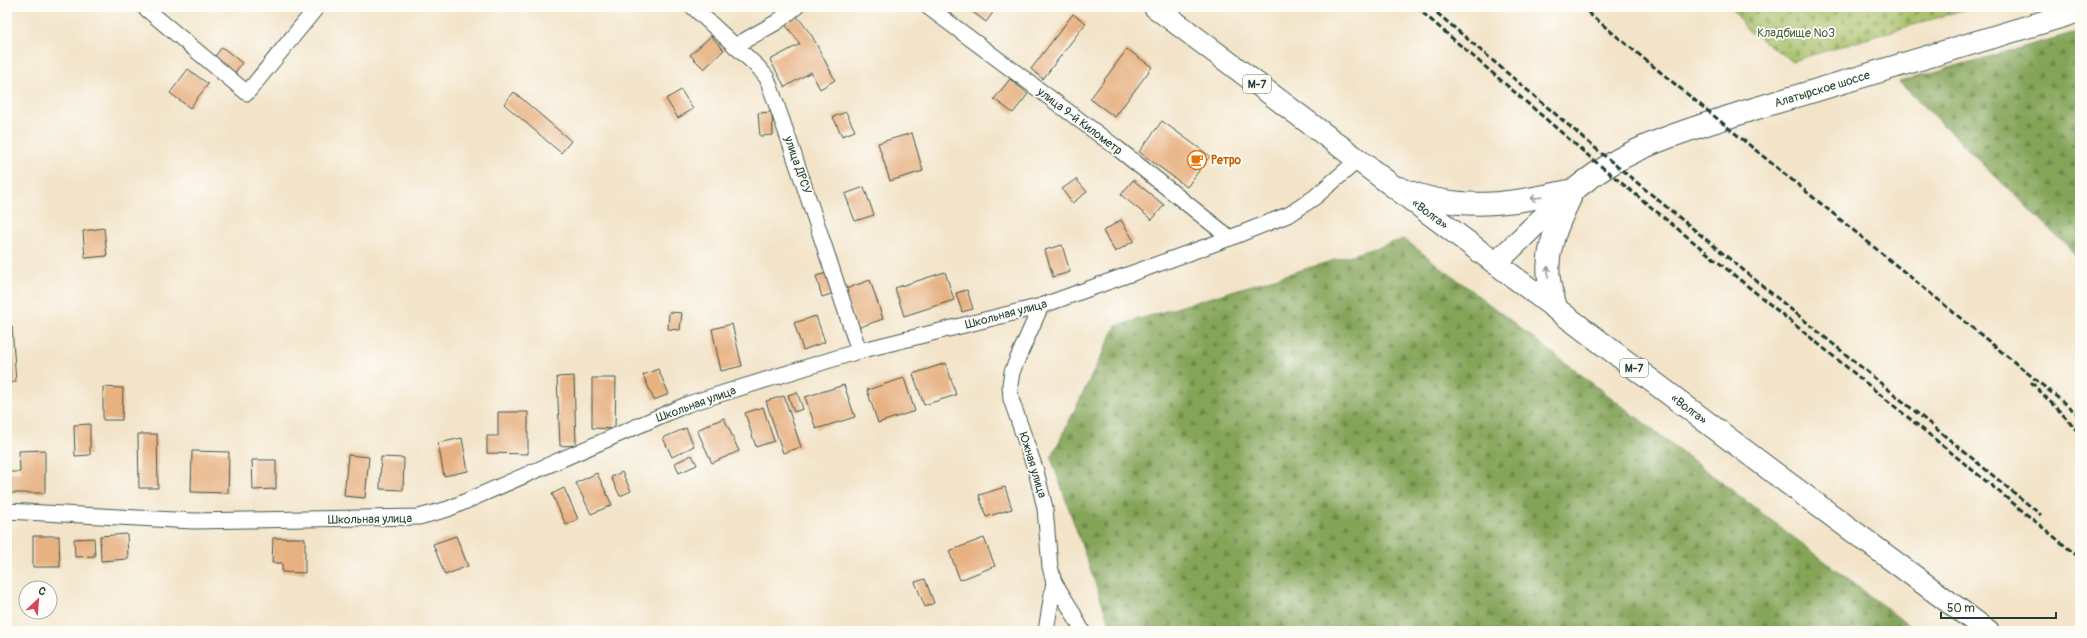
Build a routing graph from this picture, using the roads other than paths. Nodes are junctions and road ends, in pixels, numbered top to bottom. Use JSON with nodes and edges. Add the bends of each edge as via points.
{"nodes":[{"id":1,"x":144,"y":7,"type":"edge"},
{"id":2,"x":317,"y":7,"type":"edge"},
{"id":3,"x":693,"y":7,"type":"edge"},
{"id":4,"x":796,"y":7,"type":"edge"},
{"id":5,"x":928,"y":7,"type":"edge"},
{"id":6,"x":1155,"y":7,"type":"edge"},
{"id":7,"x":2080,"y":11,"type":"edge"},
{"id":8,"x":735,"y":46,"type":"junction"},
{"id":9,"x":1358,"y":160,"type":"junction"},
{"id":10,"x":1391,"y":185,"type":"junction"},
{"id":11,"x":1574,"y":190,"type":"junction"},
{"id":12,"x":1230,"y":238,"type":"junction"},
{"id":13,"x":1496,"y":263,"type":"junction"},
{"id":14,"x":1041,"y":306,"type":"junction"},
{"id":15,"x":1557,"y":310,"type":"junction"},
{"id":16,"x":859,"y":351,"type":"junction"},
{"id":17,"x":7,"y":511,"type":"edge"},
{"id":18,"x":1054,"y":582,"type":"junction"},
{"id":19,"x":1046,"y":631,"type":"edge"},
{"id":20,"x":1082,"y":631,"type":"edge"},
{"id":21,"x":1988,"y":631,"type":"edge"}],
"edges":[{"from":1,"to":2,"type":"street","via":[[246,93]]},
{"from":3,"to":8,"type":"street","name":"улица ДРСУ"},
{"from":4,"to":8,"type":"street","via":[[777,22]]},
{"from":5,"to":12,"type":"street","name":"улица 9-й Километр","via":[[1117,148]]},
{"from":6,"to":9,"type":"main road","number":"М-7"},
{"from":7,"to":11,"type":"main road","name":"Алатырское шоссе","via":[[1695,128],[1613,163]]},
{"from":8,"to":16,"type":"street","name":"улица ДРСУ","via":[[760,68],[766,78]]},
{"from":9,"to":10,"type":"main road","number":"М-7"},
{"from":9,"to":12,"type":"street","name":"Школьная улица","via":[[1315,197],[1290,214]]},
{"from":11,"to":10,"type":"main road","one_way":true,"via":[[1476,206],[1435,200]]},
{"from":10,"to":13,"type":"main road","name":"«Волга»","number":"М-7"},
{"from":11,"to":13,"type":"main road"},
{"from":15,"to":11,"type":"main road","one_way":true,"via":[[1549,279],[1548,263],[1553,239]]},
{"from":12,"to":14,"type":"street","name":"Школьная улица"},
{"from":13,"to":15,"type":"main road","name":"«Волга»","number":"М-7"},
{"from":14,"to":16,"type":"street","name":"Школьная улица"},
{"from":14,"to":18,"type":"street","name":"Южная улица","via":[[1012,372],[1010,385],[1011,399],[1036,471],[1045,508],[1050,567]]},
{"from":15,"to":21,"type":"main road","name":"«Волга»","number":"М-7"},
{"from":16,"to":17,"type":"street","name":"Школьная улица","via":[[688,404],[448,509],[419,517],[194,521]]},
{"from":18,"to":19,"type":"street","name":"Южная улица"},
{"from":18,"to":20,"type":"street"}]}
